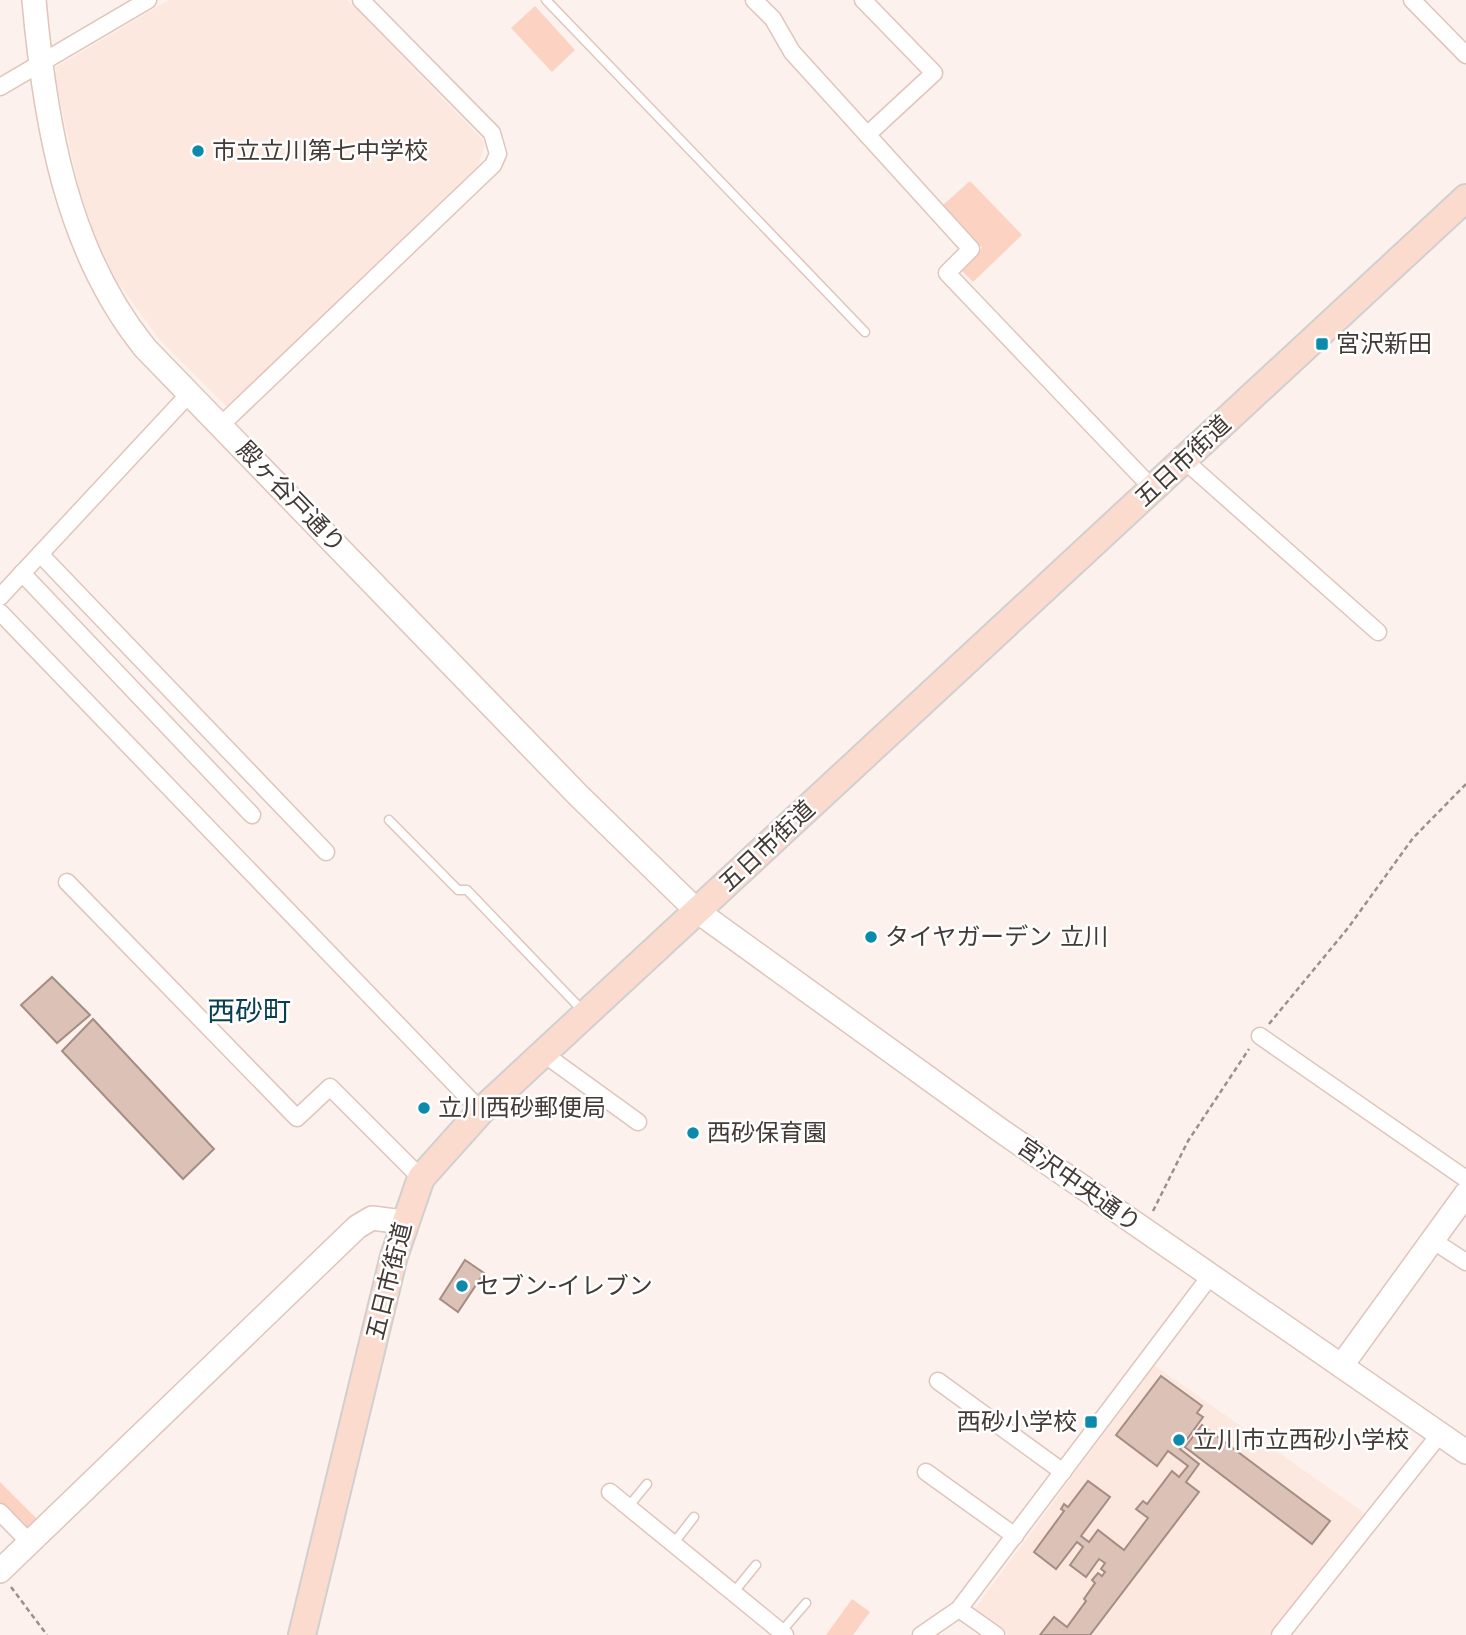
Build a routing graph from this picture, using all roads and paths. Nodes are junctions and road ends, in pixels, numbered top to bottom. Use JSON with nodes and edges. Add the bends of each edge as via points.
{"nodes":[{"id":1,"x":34,"y":0,"type":"edge"},
{"id":2,"x":148,"y":0,"type":"edge"},
{"id":3,"x":361,"y":0,"type":"edge"},
{"id":4,"x":546,"y":0,"type":"edge"},
{"id":5,"x":754,"y":0,"type":"edge"},
{"id":6,"x":863,"y":0,"type":"edge"},
{"id":7,"x":1412,"y":0,"type":"edge"},
{"id":8,"x":1466,"y":55,"type":"edge"},
{"id":9,"x":40,"y":66,"type":"junction"},
{"id":10,"x":0,"y":87,"type":"edge"},
{"id":11,"x":867,"y":135,"type":"junction"},
{"id":12,"x":1466,"y":198,"type":"edge"},
{"id":13,"x":865,"y":332,"type":"dead end"},
{"id":14,"x":190,"y":393,"type":"junction"},
{"id":15,"x":221,"y":425,"type":"junction"},
{"id":16,"x":1184,"y":460,"type":"junction"},
{"id":17,"x":1153,"y":489,"type":"junction"},
{"id":18,"x":40,"y":554,"type":"junction"},
{"id":19,"x":22,"y":573,"type":"junction"},
{"id":20,"x":0,"y":597,"type":"edge"},
{"id":21,"x":0,"y":612,"type":"edge"},
{"id":22,"x":1378,"y":632,"type":"dead end"},
{"id":23,"x":232,"y":754,"type":"junction"},
{"id":24,"x":212,"y":772,"type":"junction"},
{"id":25,"x":1466,"y":784,"type":"edge"},
{"id":26,"x":252,"y":814,"type":"dead end"},
{"id":27,"x":389,"y":820,"type":"dead end"},
{"id":28,"x":326,"y":852,"type":"dead end"},
{"id":29,"x":66,"y":882,"type":"dead end"},
{"id":30,"x":696,"y":911,"type":"junction"},
{"id":31,"x":586,"y":1015,"type":"junction"},
{"id":32,"x":1260,"y":1036,"type":"junction"},
{"id":33,"x":544,"y":1054,"type":"junction"},
{"id":34,"x":481,"y":1111,"type":"junction"},
{"id":35,"x":638,"y":1122,"type":"dead end"},
{"id":36,"x":421,"y":1178,"type":"junction"},
{"id":37,"x":1466,"y":1179,"type":"edge"},
{"id":38,"x":1466,"y":1195,"type":"edge"},
{"id":39,"x":403,"y":1222,"type":"junction"},
{"id":40,"x":1143,"y":1230,"type":"junction"},
{"id":41,"x":1432,"y":1240,"type":"junction"},
{"id":42,"x":1466,"y":1262,"type":"edge"},
{"id":43,"x":1212,"y":1275,"type":"junction"},
{"id":44,"x":1342,"y":1365,"type":"junction"},
{"id":45,"x":938,"y":1381,"type":"dead end"},
{"id":46,"x":1440,"y":1434,"type":"junction"},
{"id":47,"x":1466,"y":1452,"type":"edge"},
{"id":48,"x":926,"y":1472,"type":"dead end"},
{"id":49,"x":1063,"y":1472,"type":"junction"},
{"id":50,"x":647,"y":1484,"type":"dead end"},
{"id":51,"x":611,"y":1492,"type":"dead end"},
{"id":52,"x":628,"y":1507,"type":"junction"},
{"id":53,"x":0,"y":1513,"type":"edge"},
{"id":54,"x":694,"y":1517,"type":"dead end"},
{"id":55,"x":1015,"y":1536,"type":"junction"},
{"id":56,"x":30,"y":1543,"type":"junction"},
{"id":57,"x":673,"y":1544,"type":"junction"},
{"id":58,"x":756,"y":1564,"type":"dead end"},
{"id":59,"x":4,"y":1577,"type":"edge"},
{"id":60,"x":733,"y":1592,"type":"junction"},
{"id":61,"x":806,"y":1603,"type":"dead end"},
{"id":62,"x":959,"y":1609,"type":"junction"},
{"id":63,"x":783,"y":1634,"type":"edge"},
{"id":64,"x":47,"y":1635,"type":"edge"},
{"id":65,"x":303,"y":1635,"type":"edge"},
{"id":66,"x":921,"y":1635,"type":"edge"},
{"id":67,"x":996,"y":1635,"type":"edge"},
{"id":68,"x":1280,"y":1635,"type":"edge"}],
"edges":[{"from":1,"to":9,"type":"street","name":"殿ヶ谷戸通り"},
{"from":2,"to":9,"type":"street"},
{"from":3,"to":15,"type":"street","via":[[492,133],[498,154],[493,165]]},
{"from":4,"to":13,"type":"lane"},
{"from":5,"to":11,"type":"street","via":[[773,19],[792,52]]},
{"from":6,"to":11,"type":"street","via":[[934,73]]},
{"from":7,"to":8,"type":"street"},
{"from":9,"to":10,"type":"street"},
{"from":9,"to":14,"type":"street","name":"殿ヶ谷戸通り","via":[[68,203],[83,246],[123,320]]},
{"from":11,"to":17,"type":"street","via":[[971,249],[947,272]]},
{"from":12,"to":16,"type":"main road","name":"五日市街道"},
{"from":14,"to":15,"type":"street","name":"殿ヶ谷戸通り"},
{"from":14,"to":18,"type":"street"},
{"from":15,"to":30,"type":"street","name":"殿ヶ谷戸通り"},
{"from":16,"to":17,"type":"main road","name":"五日市街道"},
{"from":16,"to":22,"type":"street"},
{"from":17,"to":30,"type":"main road","name":"五日市街道"},
{"from":18,"to":19,"type":"street"},
{"from":18,"to":23,"type":"street"},
{"from":19,"to":20,"type":"street"},
{"from":19,"to":24,"type":"street"},
{"from":21,"to":34,"type":"street"},
{"from":23,"to":24,"type":"street"},
{"from":23,"to":28,"type":"street"},
{"from":24,"to":26,"type":"street"},
{"from":25,"to":32,"type":"path","via":[[1413,838],[1348,928]]},
{"from":27,"to":31,"type":"lane","via":[[458,890],[467,890]]},
{"from":29,"to":36,"type":"street","via":[[297,1118],[330,1087]]},
{"from":30,"to":31,"type":"main road","name":"五日市街道"},
{"from":30,"to":40,"type":"street","name":"宮沢中央通り"},
{"from":31,"to":33,"type":"main road","name":"五日市街道"},
{"from":32,"to":37,"type":"street"},
{"from":32,"to":40,"type":"path","via":[[1188,1141]]},
{"from":33,"to":34,"type":"main road","name":"五日市街道"},
{"from":33,"to":35,"type":"street"},
{"from":34,"to":36,"type":"main road","name":"五日市街道"},
{"from":36,"to":39,"type":"main road","name":"五日市街道"},
{"from":38,"to":41,"type":"street"},
{"from":39,"to":56,"type":"street","via":[[372,1218],[357,1227]]},
{"from":39,"to":65,"type":"main road","name":"五日市街道"},
{"from":40,"to":43,"type":"street","name":"宮沢中央通り"},
{"from":41,"to":42,"type":"street"},
{"from":41,"to":44,"type":"street"},
{"from":43,"to":44,"type":"street","name":"宮沢中央通り"},
{"from":43,"to":49,"type":"street"},
{"from":44,"to":46,"type":"street","name":"宮沢中央通り"},
{"from":45,"to":49,"type":"street"},
{"from":46,"to":47,"type":"street","name":"宮沢中央通り"},
{"from":46,"to":68,"type":"street"},
{"from":48,"to":55,"type":"street","via":[[952,1483]]},
{"from":49,"to":55,"type":"street"},
{"from":50,"to":52,"type":"lane"},
{"from":51,"to":52,"type":"street"},
{"from":52,"to":57,"type":"street"},
{"from":53,"to":56,"type":"street"},
{"from":54,"to":57,"type":"lane"},
{"from":55,"to":62,"type":"street"},
{"from":56,"to":59,"type":"street"},
{"from":57,"to":60,"type":"street"},
{"from":58,"to":60,"type":"lane"},
{"from":59,"to":64,"type":"path"},
{"from":60,"to":63,"type":"street"},
{"from":61,"to":63,"type":"lane"},
{"from":62,"to":66,"type":"street"},
{"from":62,"to":67,"type":"street"}]}
